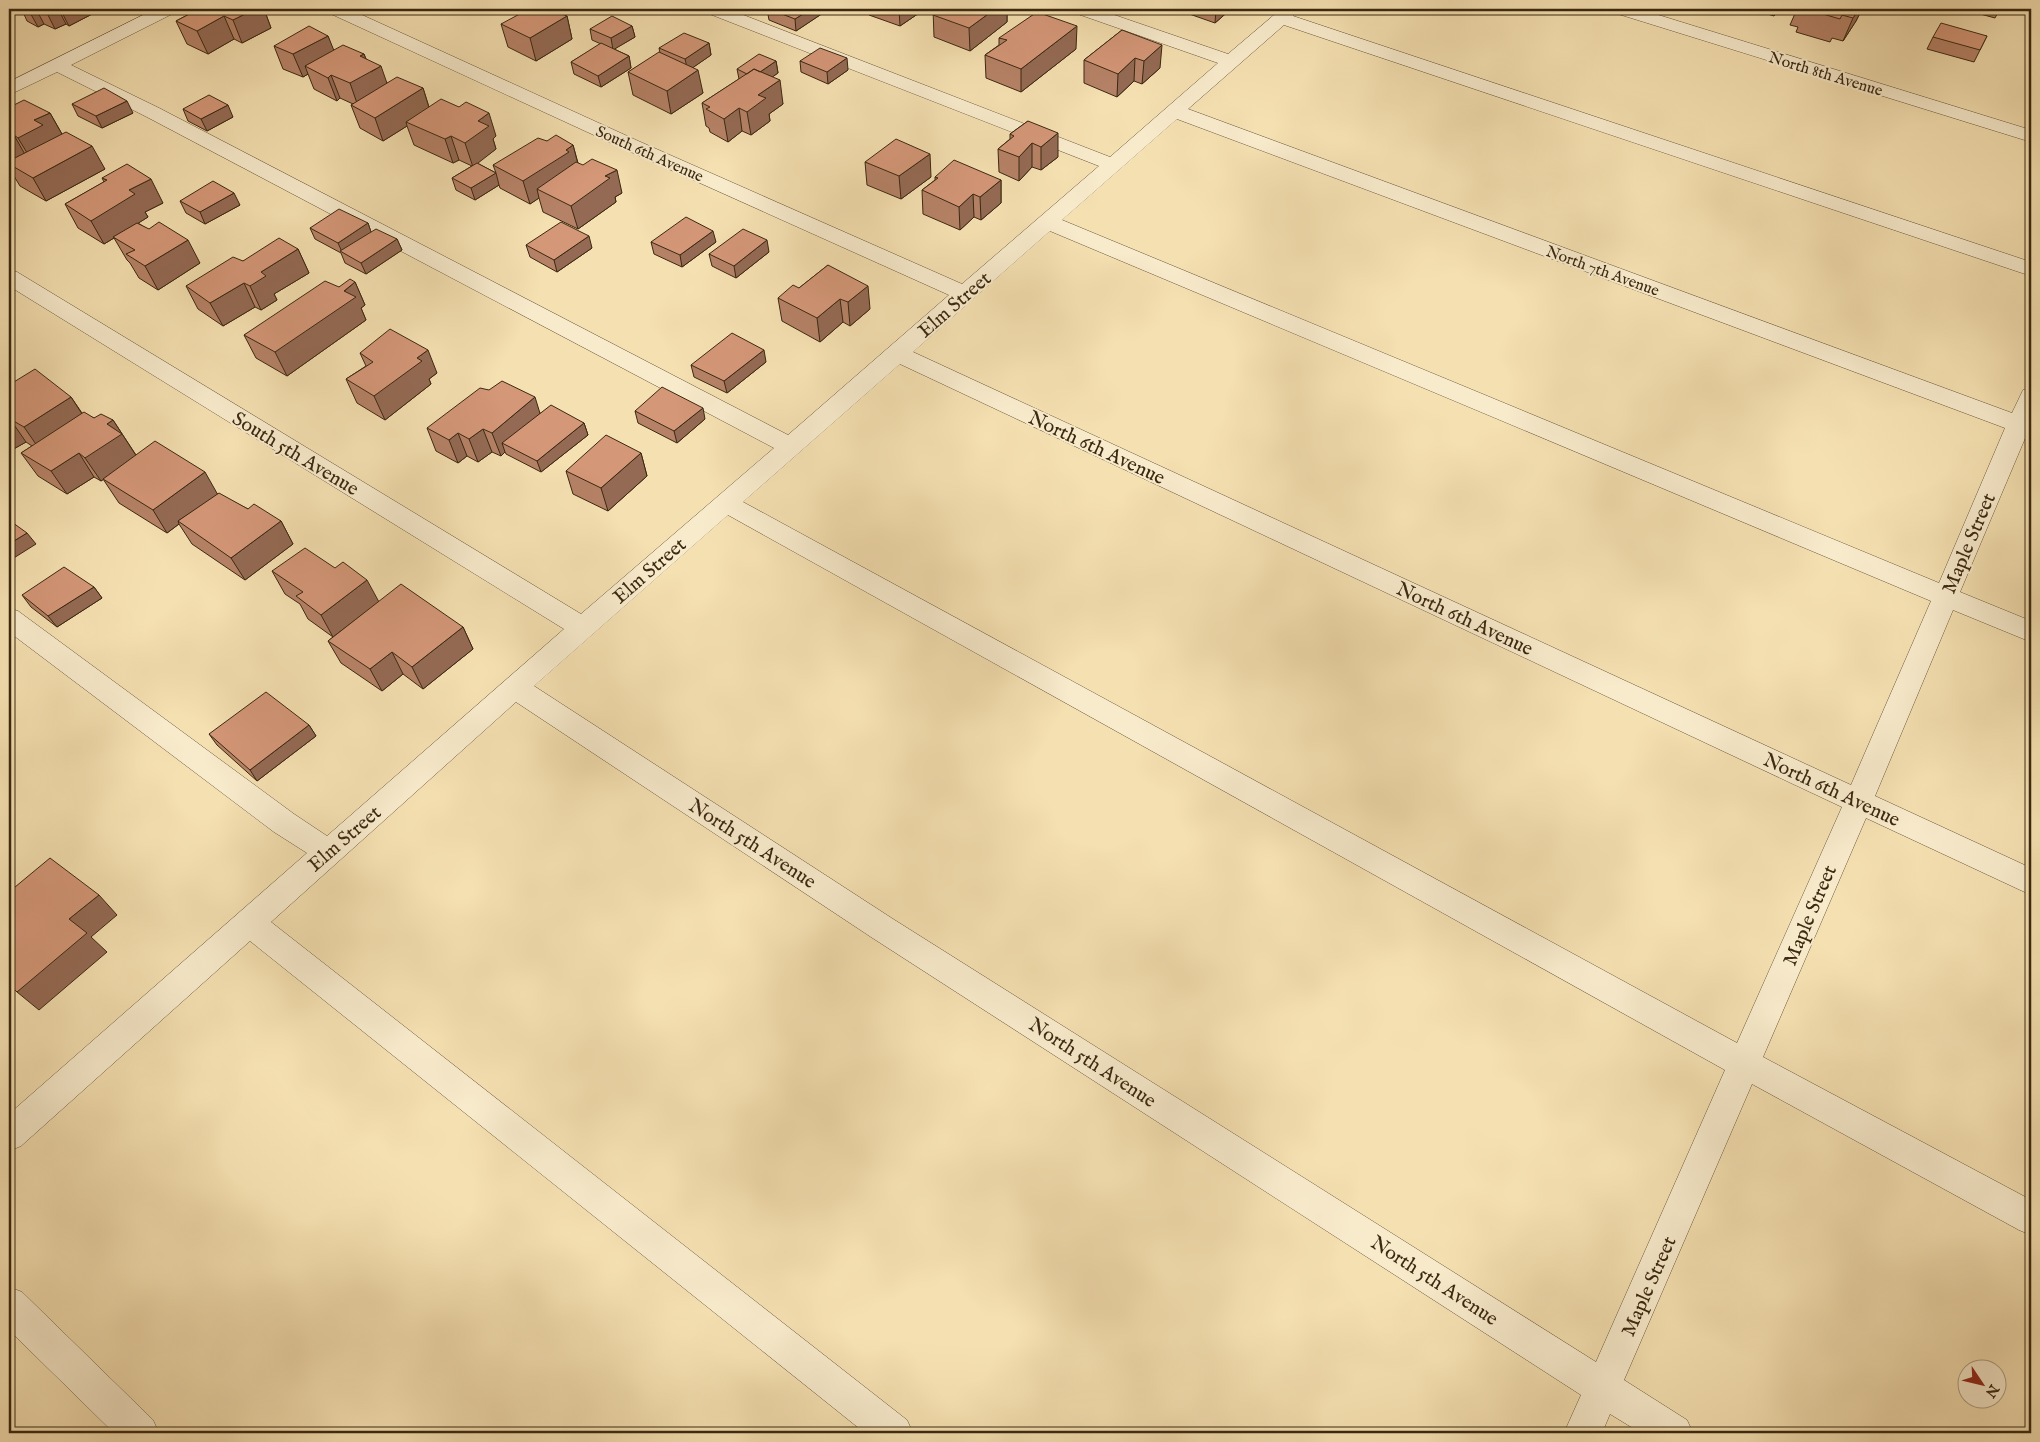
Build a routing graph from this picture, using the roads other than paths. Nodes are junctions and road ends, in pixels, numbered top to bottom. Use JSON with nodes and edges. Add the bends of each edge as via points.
{"nodes":[{"id":1,"x":168,"y":9,"type":"edge"},
{"id":2,"x":335,"y":9,"type":"edge"},
{"id":3,"x":713,"y":9,"type":"edge"},
{"id":4,"x":1081,"y":9,"type":"edge"},
{"id":5,"x":1621,"y":9,"type":"edge"},
{"id":6,"x":1286,"y":13,"type":"edge"},
{"id":7,"x":1232,"y":62,"type":"junction"},
{"id":8,"x":57,"y":65,"type":"junction"},
{"id":9,"x":9,"y":89,"type":"edge"},
{"id":10,"x":1175,"y":111,"type":"junction"},
{"id":11,"x":2031,"y":136,"type":"edge"},
{"id":12,"x":1113,"y":165,"type":"junction"},
{"id":13,"x":1048,"y":222,"type":"junction"},
{"id":14,"x":2031,"y":269,"type":"edge"},
{"id":15,"x":9,"y":277,"type":"edge"},
{"id":16,"x":965,"y":294,"type":"junction"},
{"id":17,"x":898,"y":354,"type":"junction"},
{"id":18,"x":2031,"y":395,"type":"edge"},
{"id":19,"x":2025,"y":427,"type":"edge"},
{"id":20,"x":792,"y":447,"type":"junction"},
{"id":21,"x":726,"y":503,"type":"junction"},
{"id":22,"x":1946,"y":596,"type":"junction"},
{"id":23,"x":9,"y":618,"type":"edge"},
{"id":24,"x":583,"y":628,"type":"junction"},
{"id":25,"x":2031,"y":632,"type":"edge"},
{"id":26,"x":515,"y":687,"type":"junction"},
{"id":27,"x":1859,"y":801,"type":"junction"},
{"id":28,"x":328,"y":852,"type":"junction"},
{"id":29,"x":2031,"y":882,"type":"edge"},
{"id":30,"x":249,"y":922,"type":"junction"},
{"id":31,"x":1745,"y":1064,"type":"junction"},
{"id":32,"x":9,"y":1135,"type":"edge"},
{"id":33,"x":2031,"y":1218,"type":"edge"},
{"id":34,"x":9,"y":1306,"type":"edge"},
{"id":35,"x":1603,"y":1388,"type":"junction"},
{"id":36,"x":140,"y":1433,"type":"edge"},
{"id":37,"x":894,"y":1433,"type":"edge"},
{"id":38,"x":1583,"y":1433,"type":"edge"},
{"id":39,"x":1674,"y":1433,"type":"edge"}],
"edges":[{"from":1,"to":8,"type":"street"},
{"from":2,"to":16,"type":"street","name":"South 6th Avenue"},
{"from":3,"to":12,"type":"street"},
{"from":4,"to":7,"type":"street"},
{"from":5,"to":11,"type":"street","name":"North 8th Avenue"},
{"from":6,"to":7,"type":"street","name":"Elm Street"},
{"from":6,"to":14,"type":"street"},
{"from":7,"to":10,"type":"street","name":"Elm Street"},
{"from":8,"to":9,"type":"street"},
{"from":8,"to":20,"type":"street"},
{"from":10,"to":12,"type":"street","name":"Elm Street"},
{"from":10,"to":19,"type":"street","name":"North 7th Avenue"},
{"from":12,"to":13,"type":"street","name":"Elm Street"},
{"from":13,"to":16,"type":"street","name":"Elm Street"},
{"from":13,"to":22,"type":"street"},
{"from":15,"to":24,"type":"street","name":"South 5th Avenue"},
{"from":16,"to":17,"type":"street","name":"Elm Street"},
{"from":17,"to":20,"type":"street","name":"Elm Street"},
{"from":17,"to":27,"type":"street","name":"North 6th Avenue"},
{"from":18,"to":19,"type":"street","name":"Maple Street"},
{"from":19,"to":22,"type":"street","name":"Maple Street"},
{"from":20,"to":21,"type":"street","name":"Elm Street"},
{"from":21,"to":24,"type":"street","name":"Elm Street"},
{"from":21,"to":31,"type":"street"},
{"from":22,"to":25,"type":"street"},
{"from":22,"to":27,"type":"street","name":"Maple Street"},
{"from":23,"to":28,"type":"street","via":[[284,823]]},
{"from":24,"to":26,"type":"street","name":"Elm Street"},
{"from":26,"to":28,"type":"street","name":"Elm Street"},
{"from":26,"to":35,"type":"street","name":"North 5th Avenue","via":[[882,928]]},
{"from":27,"to":29,"type":"street","name":"North 6th Avenue"},
{"from":27,"to":31,"type":"street","name":"Maple Street"},
{"from":28,"to":30,"type":"street","name":"Elm Street"},
{"from":30,"to":32,"type":"street","name":"Elm Street"},
{"from":30,"to":37,"type":"street"},
{"from":31,"to":33,"type":"street"},
{"from":31,"to":35,"type":"street","name":"Maple Street"},
{"from":34,"to":36,"type":"street"},
{"from":35,"to":38,"type":"street","name":"Maple Street"},
{"from":35,"to":39,"type":"street","name":"North 5th Avenue"}]}
